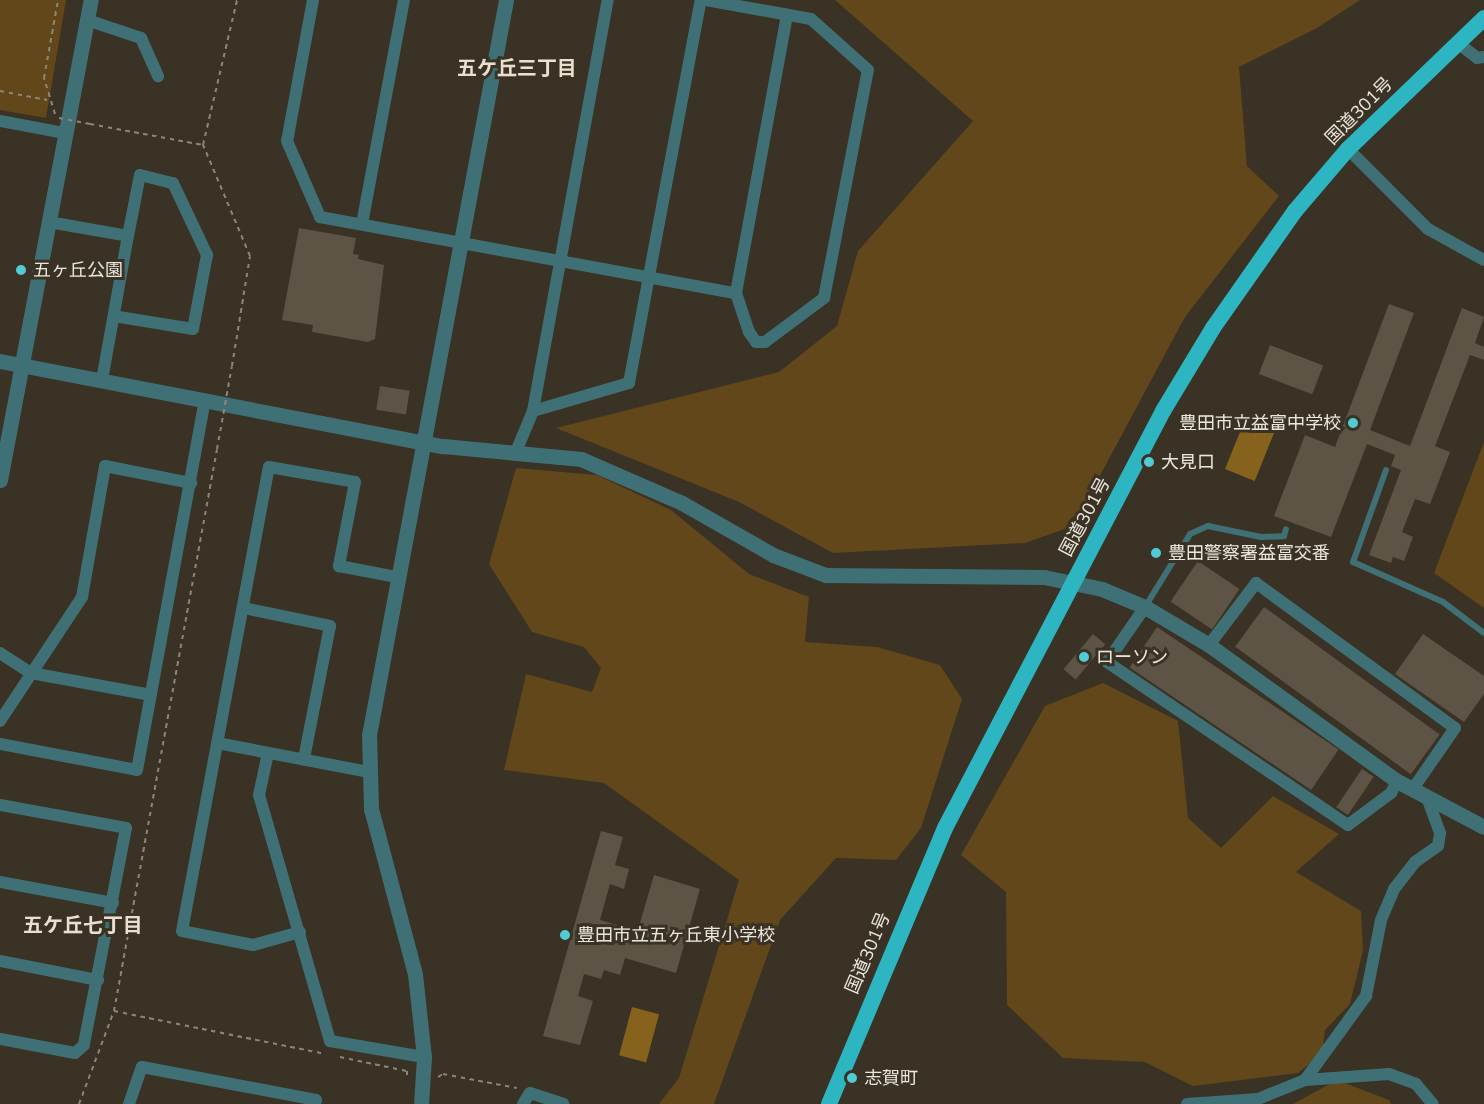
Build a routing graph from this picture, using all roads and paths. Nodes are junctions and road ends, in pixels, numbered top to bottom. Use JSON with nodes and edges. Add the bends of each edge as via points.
{"nodes":[{"id":1,"x":58,"y":0,"type":"edge"},
{"id":2,"x":91,"y":0,"type":"edge"},
{"id":3,"x":237,"y":0,"type":"edge"},
{"id":4,"x":312,"y":0,"type":"edge"},
{"id":5,"x":404,"y":0,"type":"edge"},
{"id":6,"x":506,"y":0,"type":"edge"},
{"id":7,"x":608,"y":0,"type":"edge"},
{"id":8,"x":703,"y":0,"type":"edge"},
{"id":9,"x":787,"y":15,"type":"junction"},
{"id":10,"x":1484,"y":18,"type":"edge"},
{"id":11,"x":87,"y":20,"type":"junction"},
{"id":12,"x":1458,"y":43,"type":"junction"},
{"id":13,"x":1484,"y":57,"type":"edge"},
{"id":14,"x":158,"y":76,"type":"dead end"},
{"id":15,"x":0,"y":91,"type":"edge"},
{"id":16,"x":48,"y":100,"type":"junction"},
{"id":17,"x":0,"y":121,"type":"edge"},
{"id":18,"x":65,"y":133,"type":"junction"},
{"id":19,"x":203,"y":145,"type":"junction"},
{"id":20,"x":1348,"y":149,"type":"junction"},
{"id":21,"x":49,"y":222,"type":"junction"},
{"id":22,"x":362,"y":224,"type":"junction"},
{"id":23,"x":128,"y":236,"type":"junction"},
{"id":24,"x":461,"y":242,"type":"junction"},
{"id":25,"x":1484,"y":260,"type":"edge"},
{"id":26,"x":559,"y":261,"type":"junction"},
{"id":27,"x":648,"y":277,"type":"junction"},
{"id":28,"x":736,"y":293,"type":"junction"},
{"id":29,"x":114,"y":316,"type":"junction"},
{"id":30,"x":0,"y":361,"type":"edge"},
{"id":31,"x":22,"y":365,"type":"junction"},
{"id":32,"x":102,"y":380,"type":"junction"},
{"id":33,"x":206,"y":400,"type":"junction"},
{"id":34,"x":533,"y":411,"type":"junction"},
{"id":35,"x":423,"y":442,"type":"junction"},
{"id":36,"x":515,"y":454,"type":"junction"},
{"id":37,"x":1386,"y":470,"type":"dead end"},
{"id":38,"x":0,"y":480,"type":"edge"},
{"id":39,"x":191,"y":483,"type":"junction"},
{"id":40,"x":1286,"y":529,"type":"dead end"},
{"id":41,"x":396,"y":577,"type":"junction"},
{"id":42,"x":1072,"y":582,"type":"junction"},
{"id":43,"x":1145,"y":607,"type":"junction"},
{"id":44,"x":244,"y":608,"type":"junction"},
{"id":45,"x":1484,"y":633,"type":"edge"},
{"id":46,"x":1209,"y":645,"type":"junction"},
{"id":47,"x":0,"y":652,"type":"edge"},
{"id":48,"x":31,"y":673,"type":"junction"},
{"id":49,"x":151,"y":695,"type":"junction"},
{"id":50,"x":0,"y":721,"type":"edge"},
{"id":51,"x":217,"y":743,"type":"junction"},
{"id":52,"x":0,"y":744,"type":"edge"},
{"id":53,"x":268,"y":753,"type":"junction"},
{"id":54,"x":304,"y":759,"type":"junction"},
{"id":55,"x":369,"y":772,"type":"junction"},
{"id":56,"x":1397,"y":781,"type":"junction"},
{"id":57,"x":1412,"y":790,"type":"junction"},
{"id":58,"x":1429,"y":802,"type":"junction"},
{"id":59,"x":0,"y":805,"type":"edge"},
{"id":60,"x":1484,"y":827,"type":"edge"},
{"id":61,"x":0,"y":882,"type":"edge"},
{"id":62,"x":112,"y":903,"type":"junction"},
{"id":63,"x":300,"y":932,"type":"junction"},
{"id":64,"x":0,"y":961,"type":"edge"},
{"id":65,"x":98,"y":980,"type":"junction"},
{"id":66,"x":0,"y":1039,"type":"edge"},
{"id":67,"x":424,"y":1058,"type":"junction"},
{"id":68,"x":1305,"y":1080,"type":"junction"},
{"id":69,"x":79,"y":1104,"type":"edge"},
{"id":70,"x":129,"y":1104,"type":"edge"},
{"id":71,"x":315,"y":1104,"type":"edge"},
{"id":72,"x":421,"y":1104,"type":"edge"},
{"id":73,"x":523,"y":1104,"type":"edge"},
{"id":74,"x":563,"y":1104,"type":"edge"},
{"id":75,"x":829,"y":1104,"type":"edge"},
{"id":76,"x":1187,"y":1104,"type":"edge"},
{"id":77,"x":1433,"y":1104,"type":"edge"}],
"edges":[{"from":1,"to":16,"type":"path","via":[[44,78]]},
{"from":2,"to":11,"type":"street"},
{"from":3,"to":19,"type":"path"},
{"from":4,"to":22,"type":"street","via":[[287,141],[320,217]]},
{"from":5,"to":22,"type":"street"},
{"from":6,"to":24,"type":"street"},
{"from":7,"to":26,"type":"street"},
{"from":8,"to":9,"type":"street"},
{"from":8,"to":27,"type":"street"},
{"from":9,"to":28,"type":"street"},
{"from":9,"to":28,"type":"street","via":[[811,19],[868,70],[833,268],[824,298],[765,342],[756,342],[749,333]]},
{"from":10,"to":12,"type":"highway","name":"国道301号"},
{"from":11,"to":14,"type":"street","via":[[141,38]]},
{"from":11,"to":18,"type":"street"},
{"from":12,"to":13,"type":"street","via":[[1477,58]]},
{"from":12,"to":20,"type":"highway","name":"国道301号"},
{"from":15,"to":16,"type":"path"},
{"from":16,"to":19,"type":"path","bridge":true,"via":[[59,118]]},
{"from":17,"to":18,"type":"street"},
{"from":18,"to":21,"type":"street"},
{"from":19,"to":69,"type":"path","bridge":true,"via":[[250,256],[114,1011]]},
{"from":20,"to":25,"type":"street","via":[[1428,229]]},
{"from":20,"to":42,"type":"highway","name":"国道301号","via":[[1295,211],[1213,328]]},
{"from":21,"to":23,"type":"street"},
{"from":21,"to":31,"type":"street"},
{"from":22,"to":24,"type":"street"},
{"from":23,"to":29,"type":"street"},
{"from":23,"to":29,"type":"street","via":[[140,175],[173,183],[207,255],[193,329]]},
{"from":24,"to":26,"type":"street"},
{"from":24,"to":35,"type":"street"},
{"from":26,"to":27,"type":"street"},
{"from":26,"to":34,"type":"street"},
{"from":27,"to":28,"type":"street"},
{"from":27,"to":34,"type":"street","via":[[629,383]]},
{"from":29,"to":32,"type":"street"},
{"from":30,"to":31,"type":"street"},
{"from":31,"to":32,"type":"street"},
{"from":31,"to":38,"type":"street"},
{"from":32,"to":33,"type":"street"},
{"from":33,"to":35,"type":"street"},
{"from":33,"to":39,"type":"street"},
{"from":34,"to":36,"type":"street"},
{"from":35,"to":36,"type":"street"},
{"from":35,"to":41,"type":"street"},
{"from":36,"to":42,"type":"street","via":[[600,464],[682,503],[773,555],[826,575],[1001,575]]},
{"from":37,"to":45,"type":"lane","via":[[1353,562],[1443,602]]},
{"from":39,"to":48,"type":"street","via":[[105,466],[82,597]]},
{"from":39,"to":49,"type":"street"},
{"from":40,"to":43,"type":"lane","via":[[1284,536],[1261,537],[1208,526],[1190,534]]},
{"from":41,"to":44,"type":"street","via":[[339,566],[354,482],[269,467]]},
{"from":41,"to":55,"type":"street","via":[[369,735]]},
{"from":42,"to":43,"type":"street"},
{"from":42,"to":75,"type":"highway","name":"国道301号","via":[[945,828]]},
{"from":43,"to":46,"type":"street"},
{"from":43,"to":56,"type":"street","via":[[1107,662],[1348,825],[1391,793]]},
{"from":44,"to":51,"type":"street"},
{"from":44,"to":54,"type":"street","via":[[330,626]]},
{"from":46,"to":56,"type":"street"},
{"from":46,"to":57,"type":"street","via":[[1256,583],[1455,729]]},
{"from":47,"to":48,"type":"street"},
{"from":48,"to":49,"type":"street"},
{"from":48,"to":50,"type":"street"},
{"from":49,"to":52,"type":"street","via":[[137,770]]},
{"from":51,"to":53,"type":"street"},
{"from":51,"to":63,"type":"street","via":[[182,931],[253,945]]},
{"from":53,"to":54,"type":"street"},
{"from":53,"to":63,"type":"street","via":[[259,795]]},
{"from":54,"to":55,"type":"street"},
{"from":55,"to":67,"type":"street","via":[[371,809],[415,974]]},
{"from":56,"to":57,"type":"street"},
{"from":57,"to":58,"type":"street"},
{"from":58,"to":60,"type":"street"},
{"from":58,"to":68,"type":"street","via":[[1440,833],[1438,846],[1415,862],[1394,889],[1381,920],[1366,996]]},
{"from":59,"to":62,"type":"street","via":[[126,828]]},
{"from":61,"to":62,"type":"street"},
{"from":62,"to":65,"type":"street"},
{"from":63,"to":67,"type":"street","via":[[330,1041]]},
{"from":64,"to":65,"type":"street"},
{"from":65,"to":66,"type":"street","via":[[84,1046],[75,1053]]},
{"from":67,"to":72,"type":"street"},
{"from":68,"to":76,"type":"street","via":[[1258,1099]]},
{"from":68,"to":77,"type":"street","via":[[1389,1074],[1416,1084]]},
{"from":70,"to":71,"type":"street","via":[[142,1067],[316,1100]]},
{"from":73,"to":74,"type":"street","via":[[530,1093]]}]}
